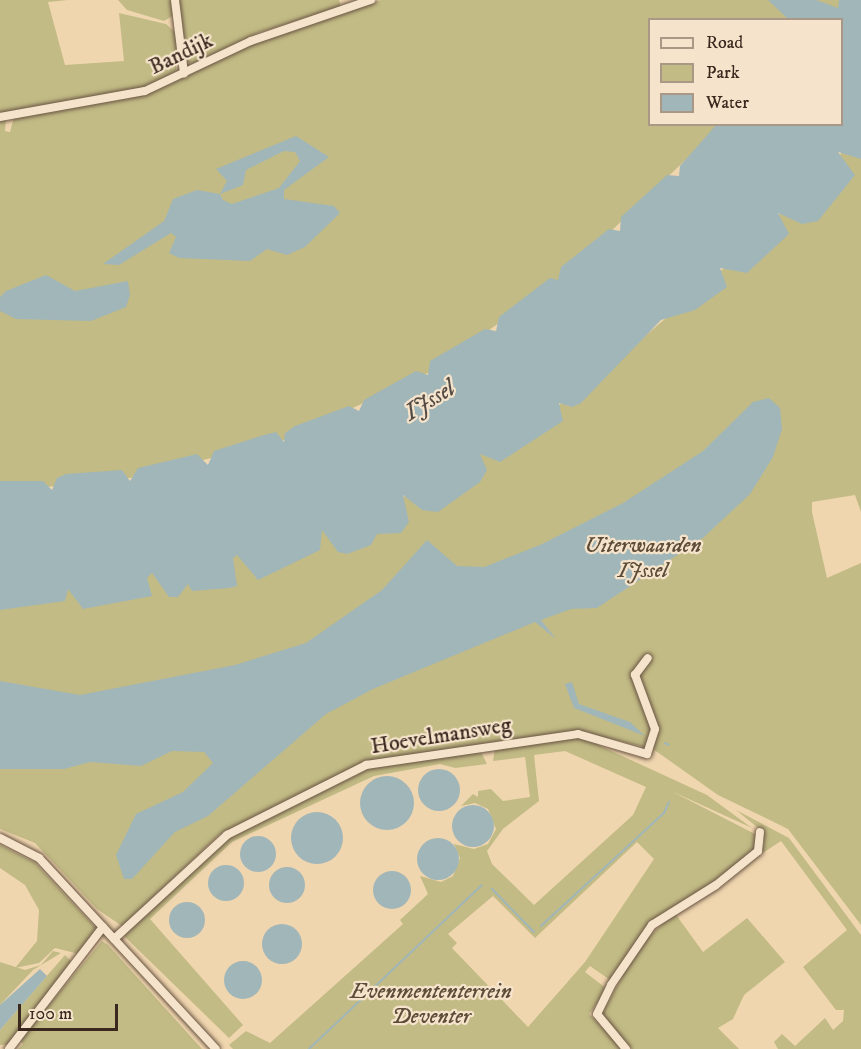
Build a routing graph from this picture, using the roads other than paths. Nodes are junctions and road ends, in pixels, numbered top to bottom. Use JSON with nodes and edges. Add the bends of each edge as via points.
{"nodes":[{"id":1,"x":175,"y":0,"type":"edge"},
{"id":2,"x":372,"y":0,"type":"edge"},
{"id":3,"x":184,"y":73,"type":"junction"},
{"id":4,"x":0,"y":117,"type":"edge"},
{"id":5,"x":648,"y":658,"type":"dead end"},
{"id":6,"x":760,"y":832,"type":"dead end"},
{"id":7,"x":0,"y":838,"type":"edge"},
{"id":8,"x":103,"y":927,"type":"junction"},
{"id":9,"x":114,"y":939,"type":"junction"},
{"id":10,"x":9,"y":1049,"type":"edge"},
{"id":11,"x":216,"y":1049,"type":"edge"},
{"id":12,"x":626,"y":1049,"type":"edge"}],
"edges":[{"from":1,"to":3,"type":"street"},
{"from":2,"to":3,"type":"street","name":"Bandijk","via":[[251,41]]},
{"from":3,"to":4,"type":"street","name":"Bandijk","via":[[133,95]]},
{"from":5,"to":9,"type":"street","name":"Hoevelmansweg","via":[[635,675],[655,729],[647,754],[573,734],[366,765],[227,835]]},
{"from":6,"to":12,"type":"street","via":[[758,850],[716,885],[652,925],[611,985],[597,1014]]},
{"from":7,"to":8,"type":"street","via":[[34,854]]},
{"from":8,"to":9,"type":"street"},
{"from":8,"to":10,"type":"street"},
{"from":9,"to":11,"type":"street"}]}
